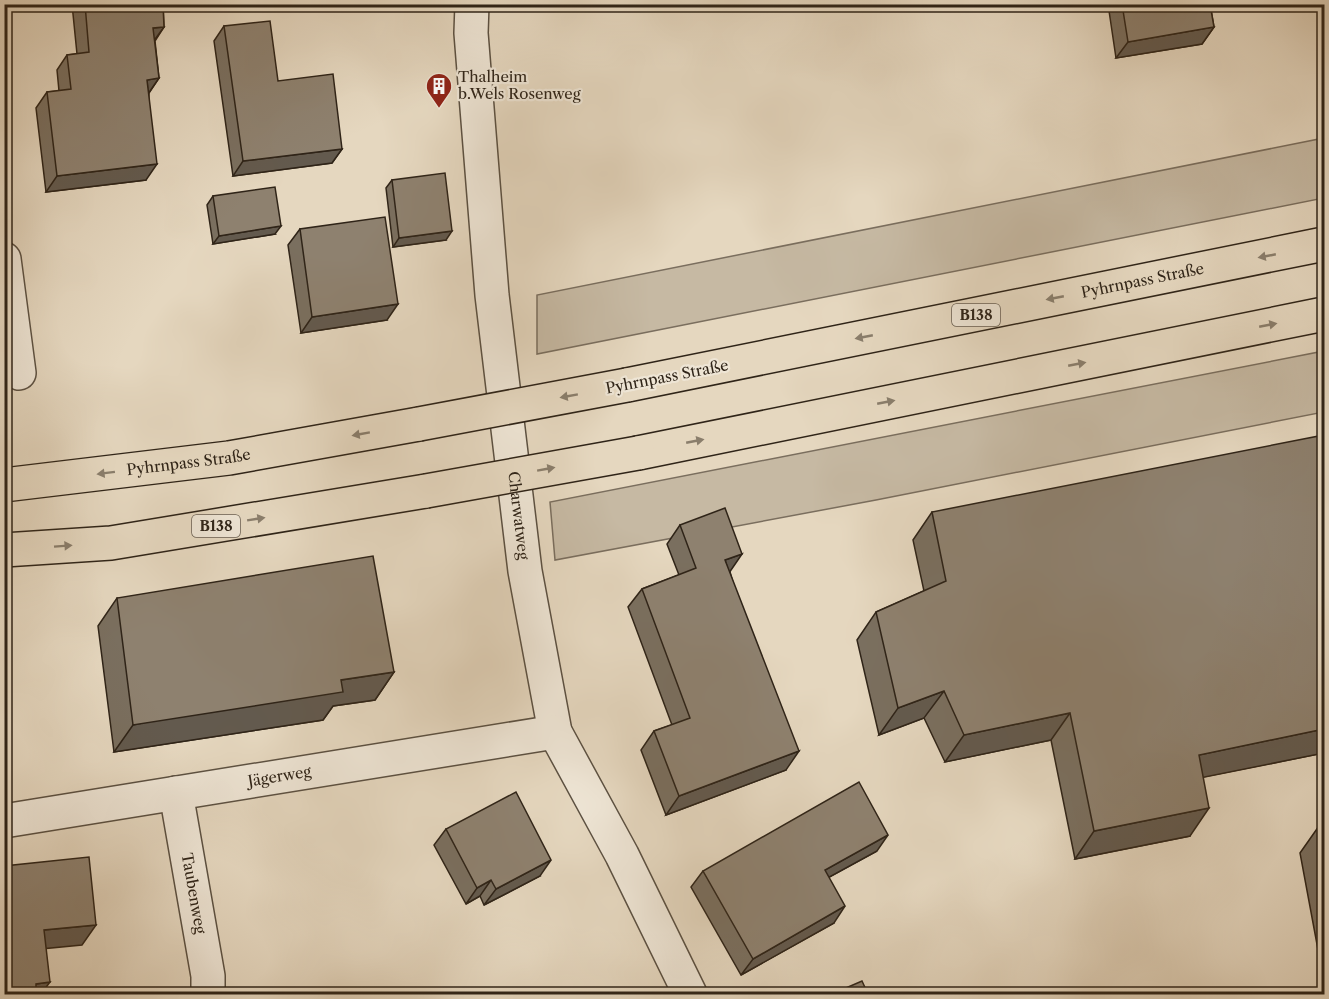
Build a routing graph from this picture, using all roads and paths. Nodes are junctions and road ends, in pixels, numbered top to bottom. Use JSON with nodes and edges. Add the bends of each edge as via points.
{"nodes":[{"id":1,"x":472,"y":4,"type":"edge"},
{"id":2,"x":1324,"y":244,"type":"edge"},
{"id":3,"x":4,"y":259,"type":"edge"},
{"id":4,"x":1324,"y":314,"type":"edge"},
{"id":5,"x":19,"y":373,"type":"dead end"},
{"id":6,"x":4,"y":485,"type":"edge"},
{"id":7,"x":4,"y":550,"type":"edge"},
{"id":8,"x":555,"y":732,"type":"junction"},
{"id":9,"x":176,"y":792,"type":"junction"},
{"id":10,"x":4,"y":821,"type":"edge"},
{"id":11,"x":208,"y":994,"type":"edge"},
{"id":12,"x":690,"y":994,"type":"edge"}],
"edges":[{"from":1,"to":8,"type":"street","name":"Charwatweg","via":[[492,295],[525,571]]},
{"from":2,"to":6,"type":"main road","name":"Pyhrnpass Straße","number":"B138","one_way":true,"bridge":true,"via":[[418,424],[229,458]]},
{"from":3,"to":5,"type":"street"},
{"from":7,"to":4,"type":"main road","number":"B138","one_way":true,"bridge":true,"via":[[111,543],[426,491],[638,453]]},
{"from":8,"to":9,"type":"street","name":"Jägerweg"},
{"from":8,"to":12,"type":"street","name":"Charwatweg","via":[[622,855]]},
{"from":9,"to":10,"type":"street","name":"Jägerweg"},
{"from":9,"to":11,"type":"street","name":"Taubenweg"}]}
